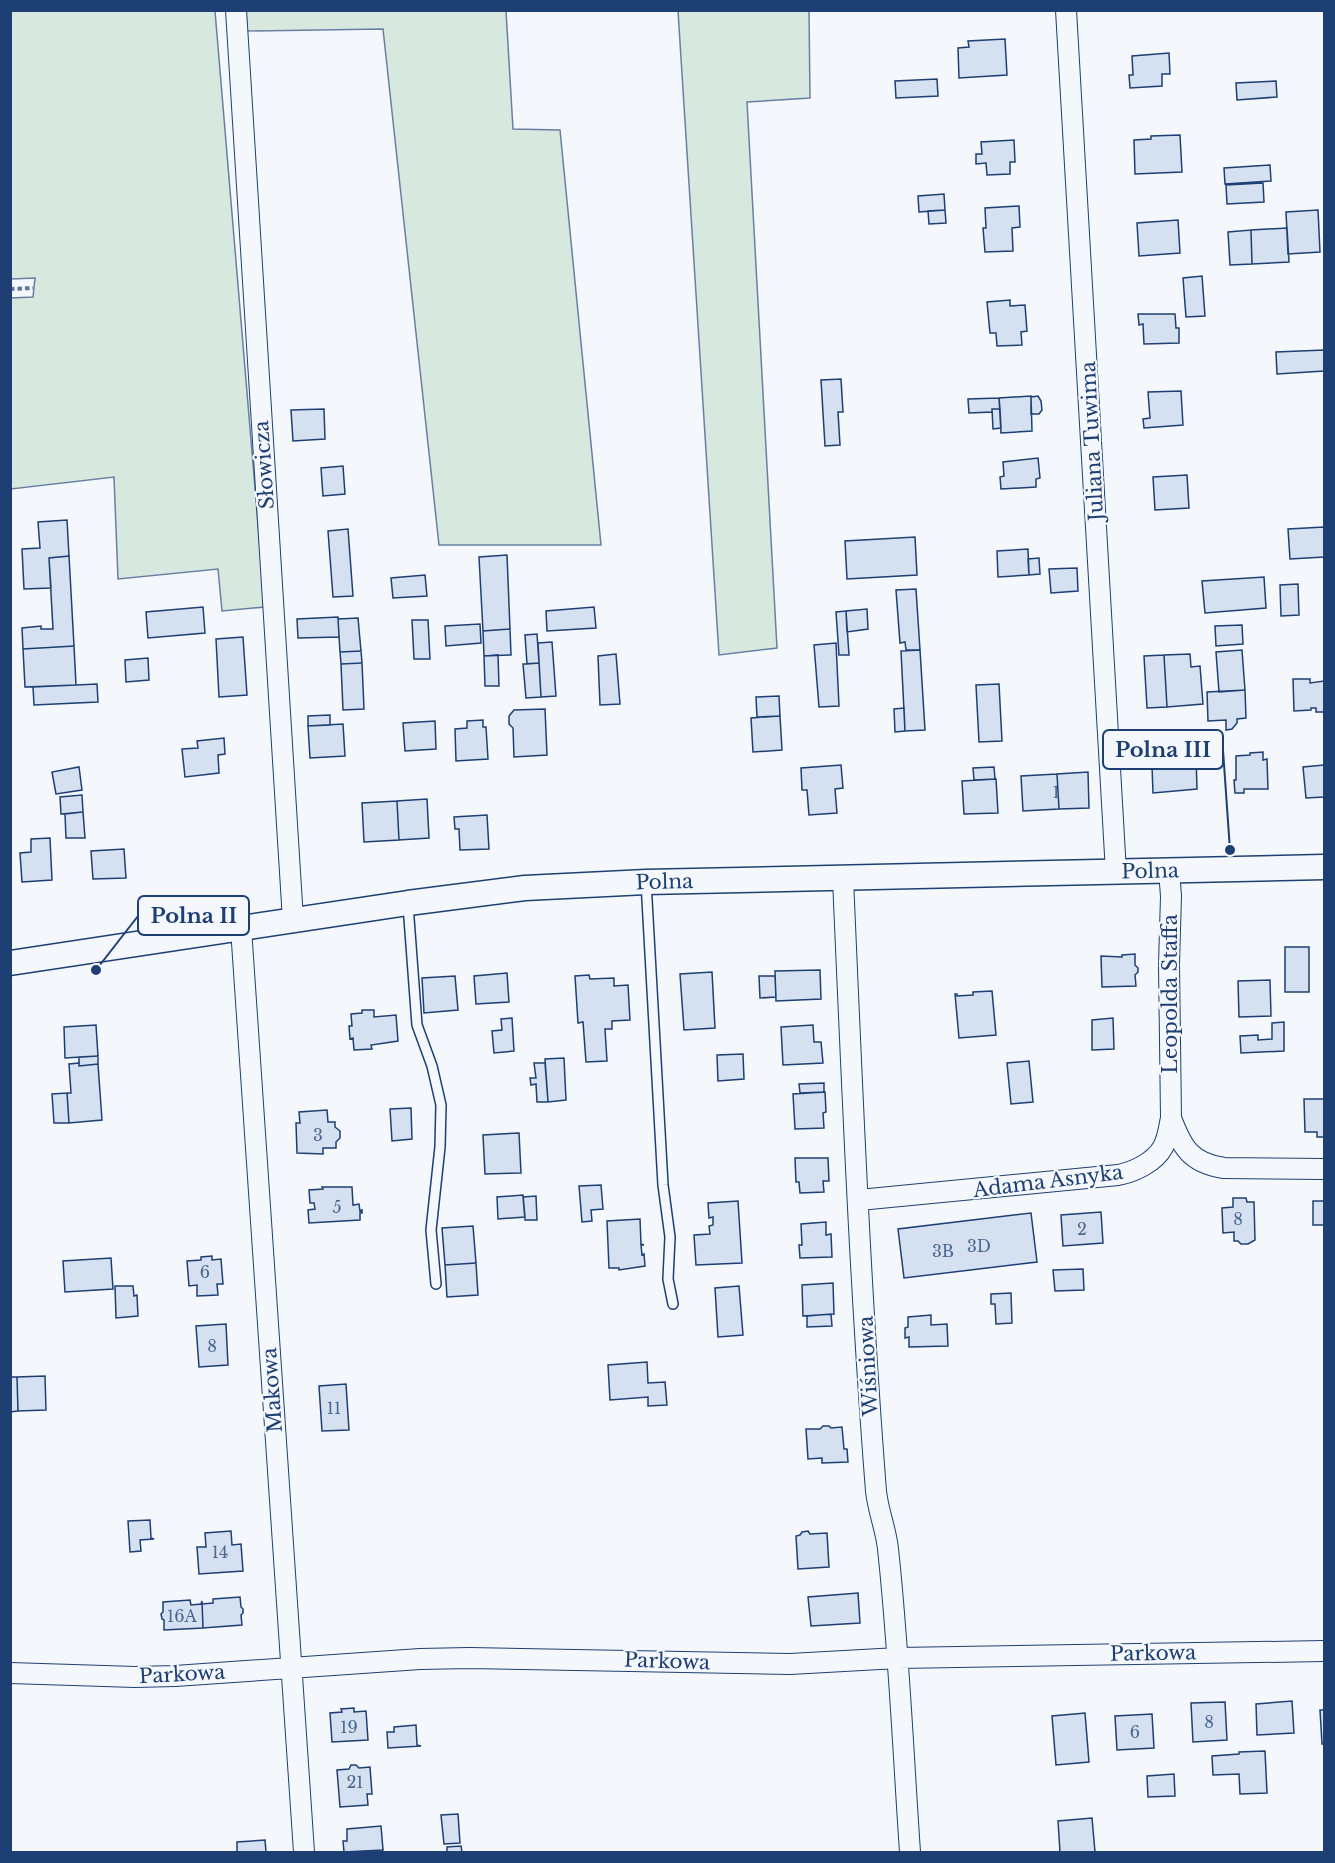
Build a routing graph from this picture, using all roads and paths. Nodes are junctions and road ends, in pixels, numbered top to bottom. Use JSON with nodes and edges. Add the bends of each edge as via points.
{"nodes":[{"id":1,"x":236,"y":10,"type":"edge"},
{"id":2,"x":1066,"y":10,"type":"edge"},
{"id":3,"x":33,"y":288,"type":"dead end"},
{"id":4,"x":10,"y":289,"type":"edge"},
{"id":5,"x":1324,"y":867,"type":"edge"},
{"id":6,"x":1169,"y":871,"type":"junction"},
{"id":7,"x":1116,"y":873,"type":"junction"},
{"id":8,"x":843,"y":879,"type":"junction"},
{"id":9,"x":646,"y":882,"type":"junction"},
{"id":10,"x":408,"y":903,"type":"junction"},
{"id":11,"x":293,"y":920,"type":"junction"},
{"id":12,"x":241,"y":928,"type":"junction"},
{"id":13,"x":10,"y":963,"type":"edge"},
{"id":14,"x":1171,"y":1118,"type":"junction"},
{"id":15,"x":1324,"y":1168,"type":"edge"},
{"id":16,"x":859,"y":1200,"type":"junction"},
{"id":17,"x":436,"y":1284,"type":"dead end"},
{"id":18,"x":673,"y":1304,"type":"dead end"},
{"id":19,"x":1324,"y":1651,"type":"edge"},
{"id":20,"x":898,"y":1658,"type":"junction"},
{"id":21,"x":291,"y":1668,"type":"junction"},
{"id":22,"x":10,"y":1673,"type":"edge"},
{"id":23,"x":304,"y":1852,"type":"edge"},
{"id":24,"x":909,"y":1852,"type":"edge"}],
"edges":[{"from":1,"to":11,"type":"street","name":"Słowicza"},
{"from":2,"to":7,"type":"street","name":"Juliana Tuwima"},
{"from":3,"to":4,"type":"path"},
{"from":5,"to":6,"type":"street","name":"Polna"},
{"from":6,"to":7,"type":"street","name":"Polna"},
{"from":6,"to":14,"type":"street","name":"Leopolda Staffa"},
{"from":7,"to":8,"type":"street","name":"Polna"},
{"from":8,"to":9,"type":"street","name":"Polna"},
{"from":8,"to":16,"type":"street","name":"Wiśniowa"},
{"from":9,"to":10,"type":"street","name":"Polna","via":[[525,888]]},
{"from":9,"to":18,"type":"lane","via":[[663,1185],[670,1237],[668,1279]]},
{"from":10,"to":11,"type":"street","name":"Polna"},
{"from":10,"to":17,"type":"lane","via":[[417,1025],[441,1105],[431,1230]]},
{"from":11,"to":12,"type":"street","name":"Polna"},
{"from":12,"to":13,"type":"street","name":"Polna"},
{"from":12,"to":21,"type":"street","name":"Makowa"},
{"from":14,"to":15,"type":"street","via":[[1185,1148],[1211,1166]]},
{"from":14,"to":16,"type":"street","name":"Adama Asnyka","via":[[1163,1147],[1148,1162],[1127,1173]]},
{"from":16,"to":20,"type":"street","name":"Wiśniowa","via":[[876,1495],[888,1545]]},
{"from":19,"to":20,"type":"street","name":"Parkowa"},
{"from":20,"to":21,"type":"street","name":"Parkowa","via":[[790,1664],[517,1657]]},
{"from":20,"to":24,"type":"street","name":"Wiśniowa"},
{"from":21,"to":22,"type":"street","name":"Parkowa","via":[[135,1677]]},
{"from":21,"to":23,"type":"street","name":"Makowa"}]}
